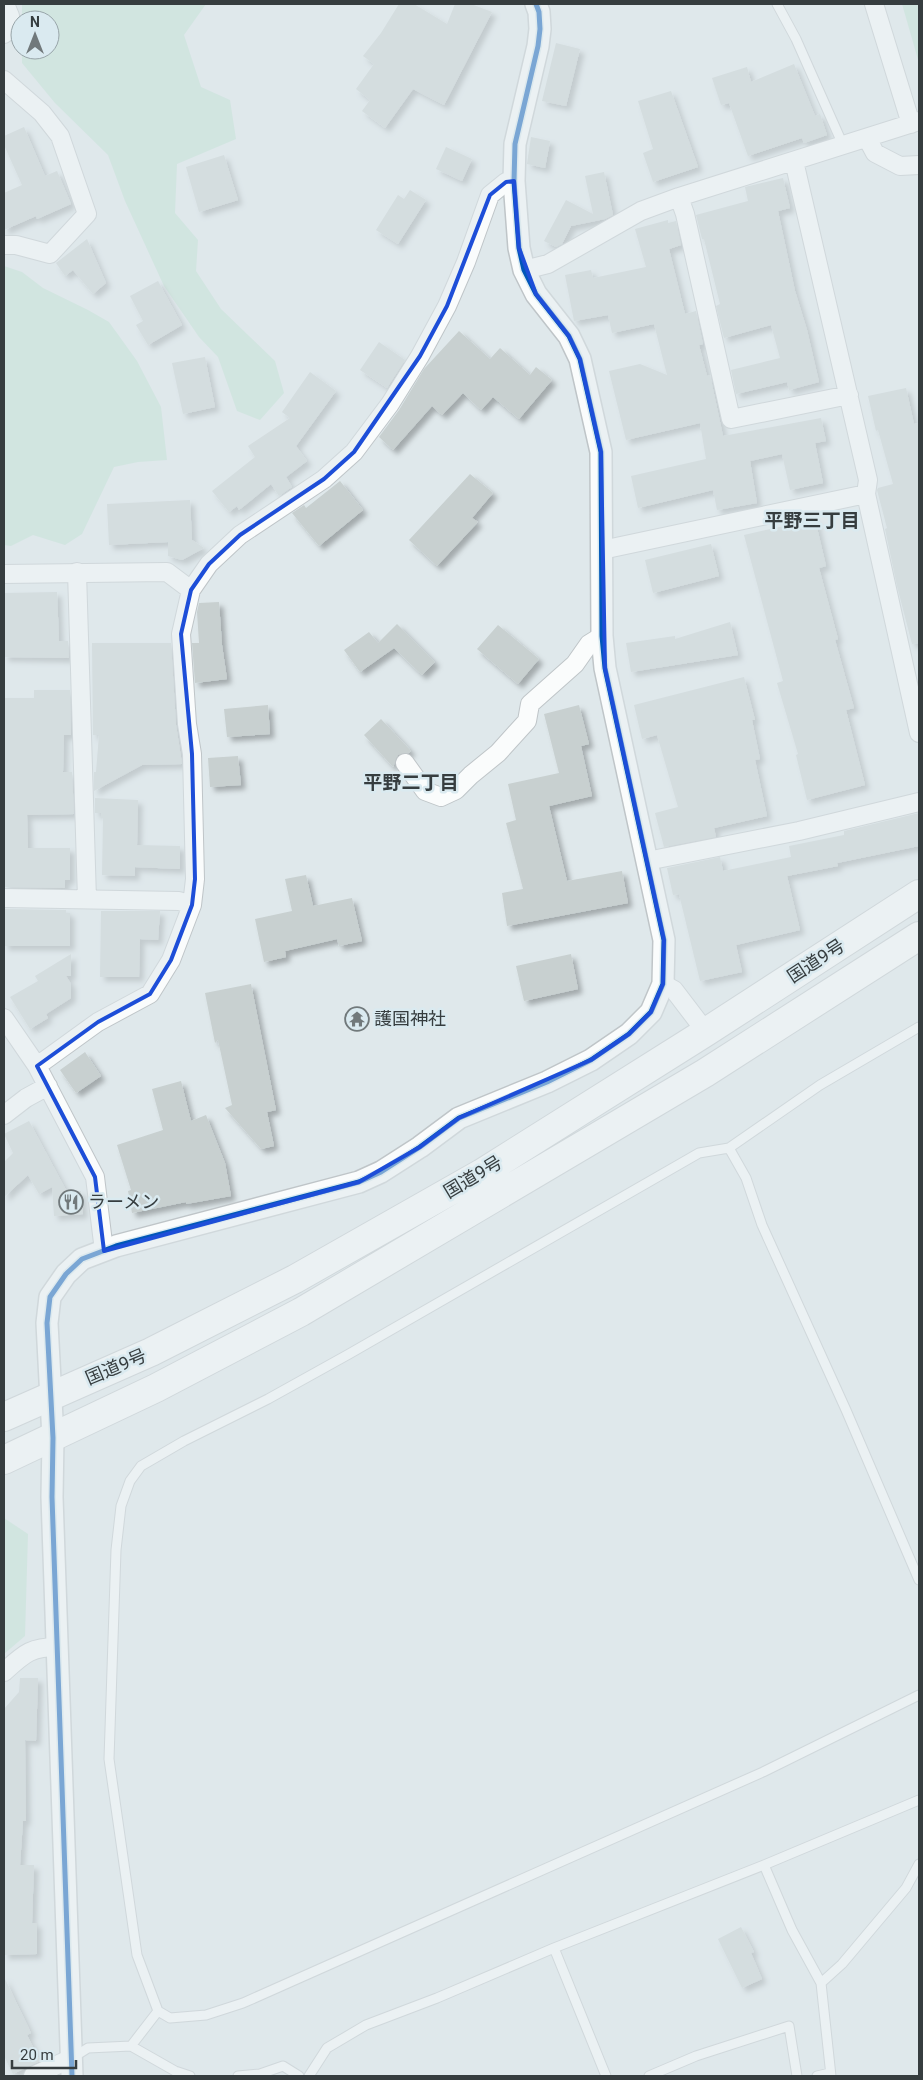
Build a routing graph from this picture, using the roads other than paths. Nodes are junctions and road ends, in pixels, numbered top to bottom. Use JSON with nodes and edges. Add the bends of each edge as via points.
{"nodes":[{"id":1,"x":5,"y":4,"type":"edge"},
{"id":2,"x":536,"y":4,"type":"edge"},
{"id":3,"x":777,"y":4,"type":"edge"},
{"id":4,"x":874,"y":4,"type":"edge"},
{"id":5,"x":4,"y":34,"type":"edge"},
{"id":6,"x":4,"y":80,"type":"edge"},
{"id":7,"x":915,"y":123,"type":"edge"},
{"id":8,"x":866,"y":138,"type":"junction"},
{"id":9,"x":843,"y":145,"type":"junction"},
{"id":10,"x":794,"y":161,"type":"junction"},
{"id":11,"x":919,"y":165,"type":"edge"},
{"id":12,"x":514,"y":181,"type":"junction"},
{"id":13,"x":679,"y":197,"type":"junction"},
{"id":14,"x":4,"y":245,"type":"edge"},
{"id":15,"x":524,"y":270,"type":"junction"},
{"id":16,"x":849,"y":395,"type":"junction"},
{"id":17,"x":866,"y":494,"type":"junction"},
{"id":18,"x":602,"y":550,"type":"junction"},
{"id":19,"x":77,"y":572,"type":"junction"},
{"id":20,"x":4,"y":574,"type":"edge"},
{"id":21,"x":191,"y":590,"type":"junction"},
{"id":22,"x":602,"y":636,"type":"junction"},
{"id":23,"x":919,"y":733,"type":"edge"},
{"id":24,"x":406,"y":763,"type":"dead end"},
{"id":25,"x":919,"y":802,"type":"edge"},
{"id":26,"x":647,"y":861,"type":"junction"},
{"id":27,"x":919,"y":894,"type":"edge"},
{"id":28,"x":4,"y":898,"type":"edge"},
{"id":29,"x":87,"y":899,"type":"junction"},
{"id":30,"x":192,"y":905,"type":"junction"},
{"id":31,"x":919,"y":936,"type":"edge"},
{"id":32,"x":662,"y":984,"type":"junction"},
{"id":33,"x":4,"y":1018,"type":"edge"},
{"id":34,"x":919,"y":1027,"type":"edge"},
{"id":35,"x":706,"y":1032,"type":"junction"},
{"id":36,"x":37,"y":1066,"type":"junction"},
{"id":37,"x":48,"y":1086,"type":"junction"},
{"id":38,"x":4,"y":1115,"type":"edge"},
{"id":39,"x":729,"y":1148,"type":"junction"},
{"id":40,"x":104,"y":1251,"type":"junction"},
{"id":41,"x":51,"y":1395,"type":"junction"},
{"id":42,"x":4,"y":1417,"type":"edge"},
{"id":43,"x":53,"y":1438,"type":"junction"},
{"id":44,"x":4,"y":1460,"type":"edge"},
{"id":45,"x":919,"y":1580,"type":"edge"},
{"id":46,"x":58,"y":1647,"type":"junction"},
{"id":47,"x":4,"y":1672,"type":"edge"},
{"id":48,"x":919,"y":1695,"type":"edge"},
{"id":49,"x":919,"y":1800,"type":"edge"},
{"id":50,"x":919,"y":1864,"type":"edge"},
{"id":51,"x":764,"y":1865,"type":"junction"},
{"id":52,"x":554,"y":1948,"type":"junction"},
{"id":53,"x":821,"y":1983,"type":"junction"},
{"id":54,"x":158,"y":2011,"type":"junction"},
{"id":55,"x":130,"y":2046,"type":"junction"},
{"id":56,"x":72,"y":2067,"type":"edge"},
{"id":57,"x":831,"y":2075,"type":"edge"},
{"id":58,"x":33,"y":2076,"type":"edge"},
{"id":59,"x":190,"y":2076,"type":"edge"},
{"id":60,"x":238,"y":2076,"type":"edge"},
{"id":61,"x":299,"y":2076,"type":"edge"},
{"id":62,"x":309,"y":2076,"type":"edge"},
{"id":63,"x":606,"y":2076,"type":"edge"},
{"id":64,"x":649,"y":2076,"type":"edge"},
{"id":65,"x":797,"y":2076,"type":"edge"},
{"id":66,"x":817,"y":2076,"type":"edge"}],
"edges":[{"from":1,"to":5,"type":"street","via":[[10,16]]},
{"from":2,"to":12,"type":"street","via":[[540,29],[538,46],[515,144]]},
{"from":3,"to":9,"type":"lane"},
{"from":4,"to":7,"type":"street"},
{"from":6,"to":14,"type":"street","via":[[42,113],[60,136],[88,214],[50,254]]},
{"from":7,"to":8,"type":"street"},
{"from":8,"to":9,"type":"street"},
{"from":8,"to":11,"type":"street","via":[[875,153],[900,166]]},
{"from":9,"to":10,"type":"street"},
{"from":10,"to":13,"type":"street"},
{"from":10,"to":16,"type":"street"},
{"from":12,"to":15,"type":"street","via":[[519,248]]},
{"from":12,"to":21,"type":"street","via":[[506,182],[490,195],[447,306],[390,404],[354,452],[324,479],[240,535],[209,564]]},
{"from":13,"to":15,"type":"street","via":[[641,211],[548,264]]},
{"from":13,"to":16,"type":"street","via":[[731,419]]},
{"from":15,"to":18,"type":"street","via":[[536,294],[569,336],[580,359],[601,452]]},
{"from":16,"to":17,"type":"street","via":[[868,480]]},
{"from":17,"to":18,"type":"street"},
{"from":17,"to":23,"type":"street"},
{"from":18,"to":22,"type":"street"},
{"from":19,"to":20,"type":"street"},
{"from":19,"to":21,"type":"street","via":[[167,572]]},
{"from":19,"to":29,"type":"street"},
{"from":21,"to":30,"type":"street","via":[[181,634],[192,754],[195,879]]},
{"from":22,"to":24,"type":"street","via":[[589,644],[576,664],[530,704],[527,720],[498,753],[456,790],[441,797],[425,792]]},
{"from":22,"to":26,"type":"street","via":[[605,668]]},
{"from":25,"to":26,"type":"street","via":[[798,831]]},
{"from":26,"to":32,"type":"street","via":[[664,940]]},
{"from":27,"to":35,"type":"highway","name":"国道9号"},
{"from":28,"to":29,"type":"street"},
{"from":29,"to":30,"type":"street","via":[[179,901]]},
{"from":30,"to":36,"type":"street","via":[[171,960],[150,994],[98,1022]]},
{"from":31,"to":43,"type":"highway","name":"国道9号","via":[[697,1078],[301,1312]]},
{"from":32,"to":35,"type":"street","via":[[674,990]]},
{"from":32,"to":40,"type":"street","via":[[651,1012],[629,1034],[591,1060],[547,1082],[458,1118],[381,1172],[359,1182]]},
{"from":33,"to":36,"type":"street"},
{"from":34,"to":39,"type":"lane","via":[[820,1085]]},
{"from":35,"to":41,"type":"highway","name":"国道9号","via":[[482,1173],[295,1279],[151,1352]]},
{"from":36,"to":37,"type":"street"},
{"from":37,"to":38,"type":"street"},
{"from":37,"to":40,"type":"street","via":[[95,1177]]},
{"from":39,"to":45,"type":"lane","via":[[746,1178],[762,1225]]},
{"from":39,"to":54,"type":"lane","via":[[699,1153],[350,1354],[175,1446],[141,1466],[130,1481],[121,1506],[116,1550],[109,1759],[137,1955]]},
{"from":40,"to":41,"type":"street","via":[[82,1259],[66,1274],[50,1297],[47,1340]]},
{"from":41,"to":42,"type":"highway","name":"国道9号"},
{"from":41,"to":43,"type":"street"},
{"from":43,"to":44,"type":"highway","name":"国道9号"},
{"from":43,"to":46,"type":"street"},
{"from":46,"to":47,"type":"street","via":[[40,1647],[24,1655]]},
{"from":46,"to":56,"type":"street"},
{"from":48,"to":54,"type":"lane","via":[[763,1772],[242,2003],[206,2015],[170,2018]]},
{"from":49,"to":51,"type":"lane"},
{"from":50,"to":53,"type":"lane","via":[[906,1888],[842,1964]]},
{"from":51,"to":52,"type":"lane"},
{"from":51,"to":53,"type":"lane","via":[[792,1930]]},
{"from":52,"to":62,"type":"lane","via":[[366,2025],[327,2048]]},
{"from":52,"to":63,"type":"lane"},
{"from":53,"to":57,"type":"lane"},
{"from":54,"to":55,"type":"lane"},
{"from":55,"to":56,"type":"lane","via":[[88,2048]]},
{"from":55,"to":59,"type":"lane"},
{"from":56,"to":58,"type":"street"},
{"from":57,"to":66,"type":"lane"},
{"from":60,"to":61,"type":"lane","via":[[260,2074],[283,2066]]},
{"from":64,"to":65,"type":"lane","via":[[696,2056],[789,2026]]}]}
